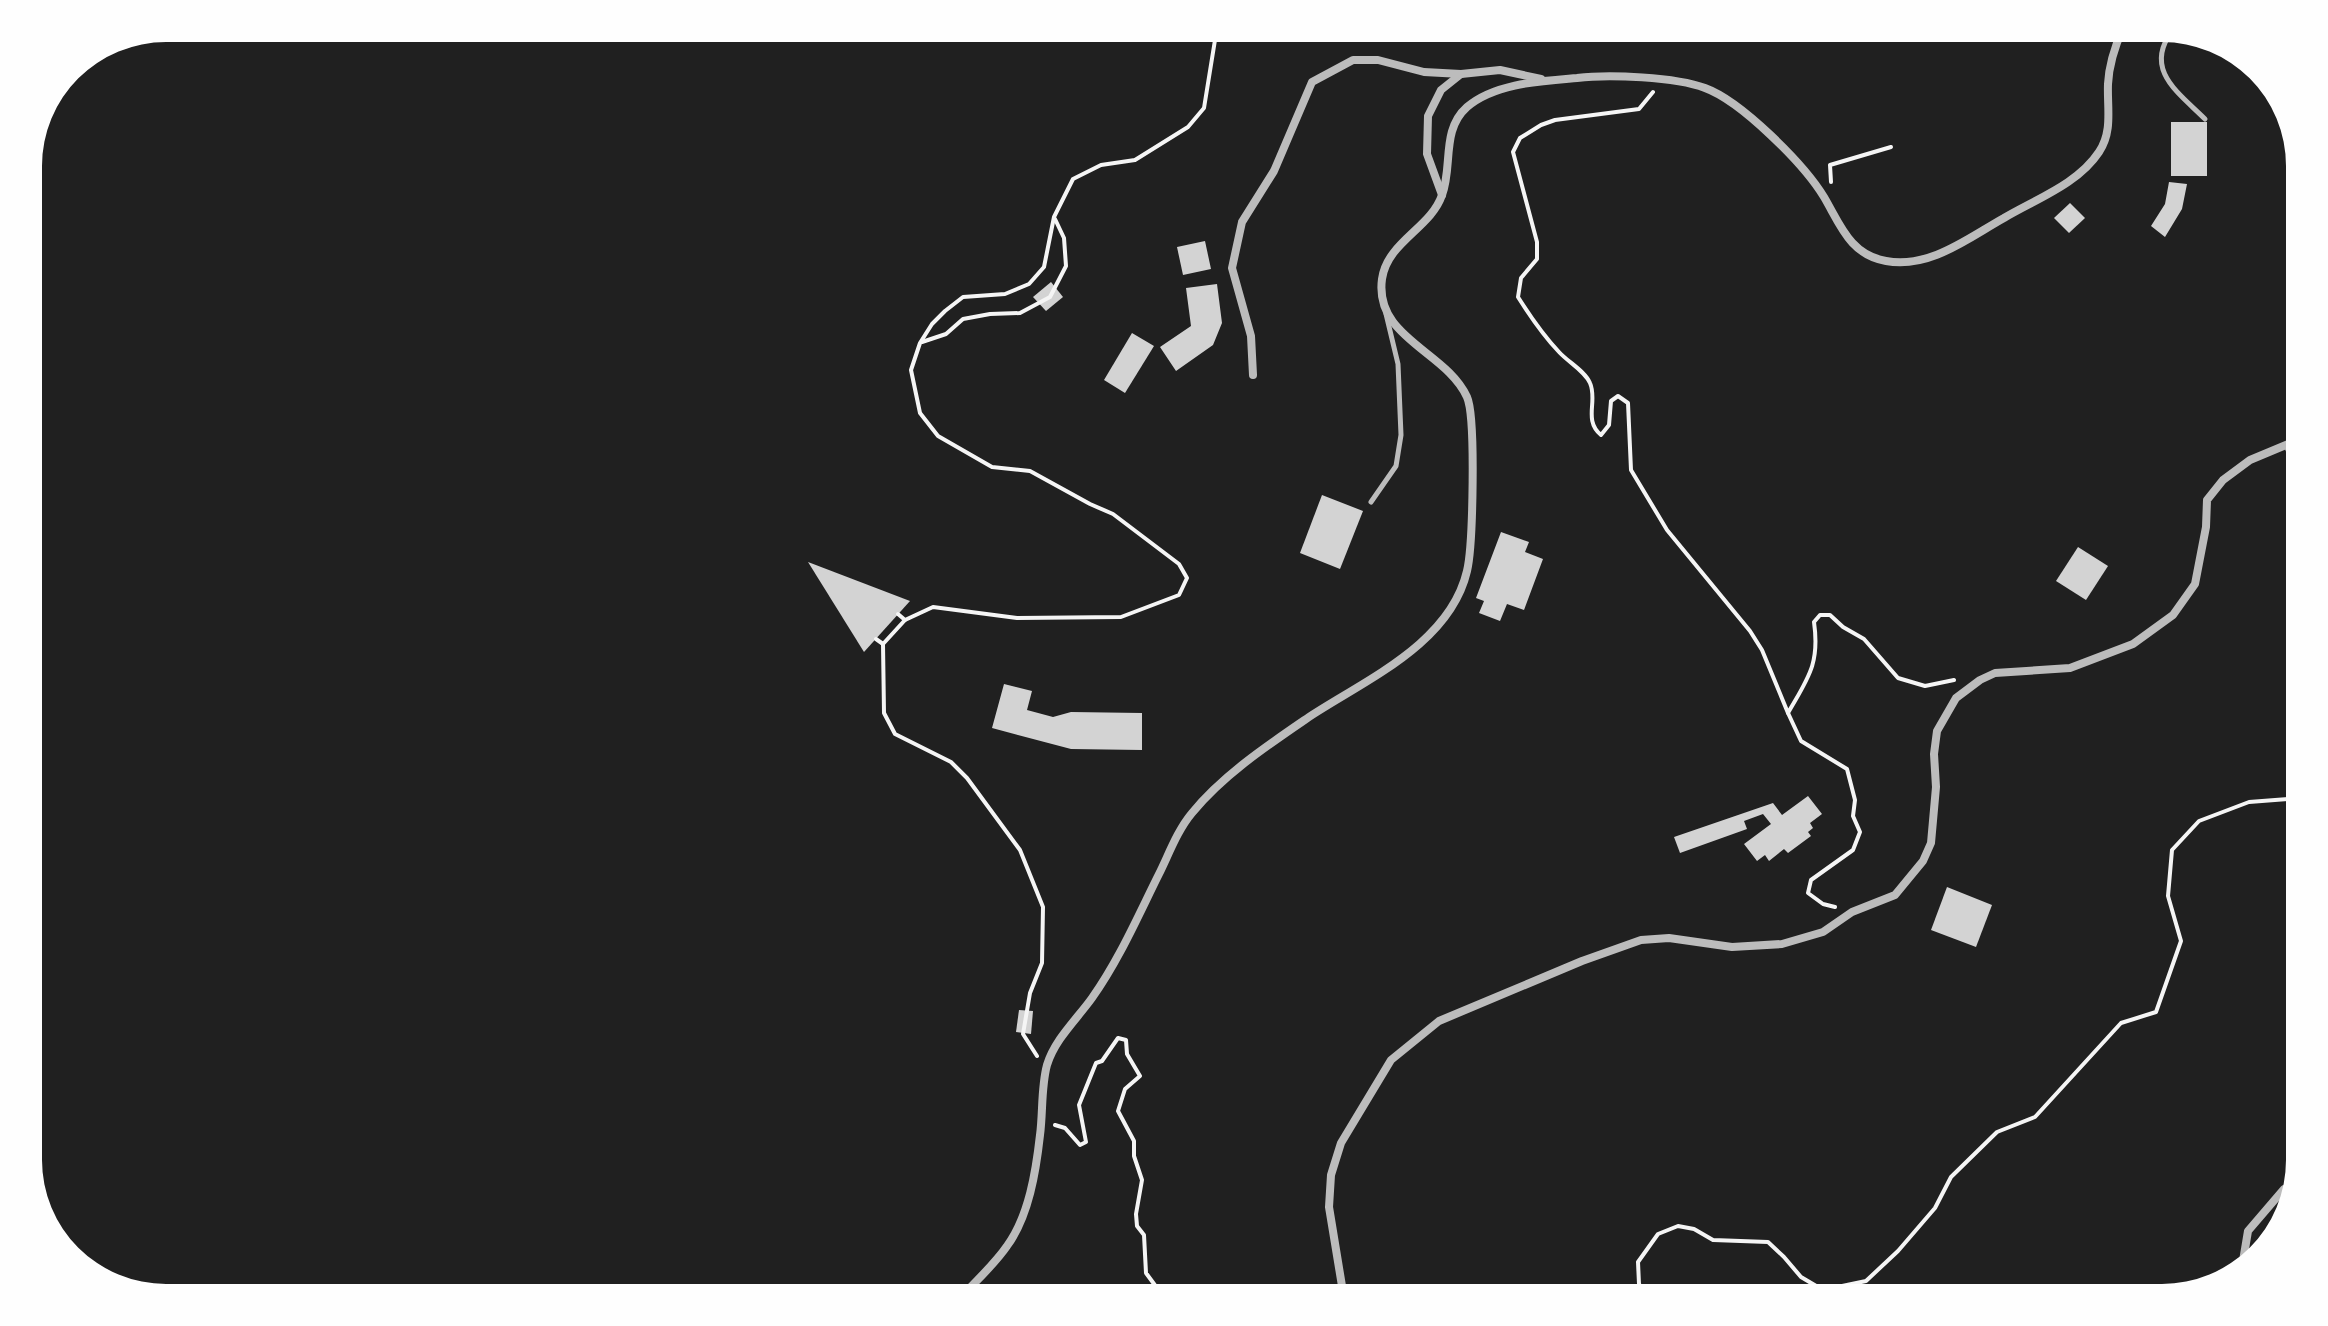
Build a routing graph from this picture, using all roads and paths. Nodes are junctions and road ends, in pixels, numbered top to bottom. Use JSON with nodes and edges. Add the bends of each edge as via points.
{"nodes":[{"id":1,"x":1215,"y":42,"type":"edge"},
{"id":2,"x":2118,"y":42,"type":"edge"},
{"id":3,"x":2165,"y":42,"type":"edge"},
{"id":4,"x":1461,"y":74,"type":"junction"},
{"id":5,"x":1662,"y":80,"type":"junction"},
{"id":6,"x":1547,"y":81,"type":"junction"},
{"id":7,"x":2205,"y":119,"type":"dead end"},
{"id":8,"x":1891,"y":147,"type":"dead end"},
{"id":9,"x":1442,"y":195,"type":"junction"},
{"id":10,"x":1831,"y":213,"type":"junction"},
{"id":11,"x":1054,"y":217,"type":"junction"},
{"id":12,"x":1385,"y":309,"type":"junction"},
{"id":13,"x":920,"y":343,"type":"junction"},
{"id":14,"x":1253,"y":375,"type":"dead end"},
{"id":15,"x":2286,"y":444,"type":"edge"},
{"id":16,"x":1371,"y":502,"type":"dead end"},
{"id":17,"x":898,"y":614,"type":"dead end"},
{"id":18,"x":905,"y":620,"type":"junction"},
{"id":19,"x":876,"y":639,"type":"dead end"},
{"id":20,"x":883,"y":644,"type":"junction"},
{"id":21,"x":1955,"y":680,"type":"dead end"},
{"id":22,"x":1788,"y":713,"type":"junction"},
{"id":23,"x":2286,"y":799,"type":"edge"},
{"id":24,"x":1852,"y":912,"type":"junction"},
{"id":25,"x":1048,"y":1064,"type":"junction"},
{"id":26,"x":1041,"y":1123,"type":"junction"},
{"id":27,"x":2282,"y":1191,"type":"edge"},
{"id":28,"x":2244,"y":1252,"type":"edge"},
{"id":29,"x":973,"y":1284,"type":"edge"},
{"id":30,"x":1154,"y":1284,"type":"edge"},
{"id":31,"x":1342,"y":1284,"type":"edge"},
{"id":32,"x":1639,"y":1284,"type":"edge"},
{"id":33,"x":1813,"y":1284,"type":"edge"},
{"id":34,"x":1852,"y":1284,"type":"edge"}],
"edges":[{"from":1,"to":11,"type":"path","via":[[1204,108],[1188,127],[1135,160],[1101,165],[1073,179]]},
{"from":2,"to":10,"type":"street","via":[[2111,62],[2106,137],[2098,155],[2050,192],[1933,257],[1905,261],[1882,261],[1859,249],[1842,234]]},
{"from":3,"to":7,"type":"lane","via":[[2160,58],[2165,79]]},
{"from":4,"to":6,"type":"street","via":[[1500,70]]},
{"from":4,"to":9,"type":"street","via":[[1441,90],[1428,116],[1427,154]]},
{"from":4,"to":14,"type":"street","via":[[1353,60],[1312,82],[1274,171],[1242,222],[1232,268],[1251,336]]},
{"from":5,"to":6,"type":"street","via":[[1596,76]]},
{"from":5,"to":10,"type":"street","via":[[1703,87],[1725,98],[1768,133],[1823,195]]},
{"from":5,"to":22,"type":"path","via":[[1639,109],[1555,120],[1520,138],[1513,152],[1537,259],[1521,278],[1518,297],[1556,349],[1588,378],[1591,420],[1598,433],[1609,425],[1611,401],[1618,396],[1628,403],[1631,470],[1667,530],[1750,631]]},
{"from":6,"to":9,"type":"street","via":[[1502,89],[1471,103],[1456,118]]},
{"from":8,"to":10,"type":"path","via":[[1830,165]]},
{"from":9,"to":12,"type":"street","via":[[1383,272]]},
{"from":11,"to":13,"type":"path","via":[[1044,267],[1029,284],[1005,294],[963,297],[932,324]]},
{"from":11,"to":13,"type":"path","via":[[1064,238],[1066,266],[1050,297],[1020,313],[963,319],[946,334]]},
{"from":12,"to":16,"type":"lane","via":[[1398,364],[1401,435],[1396,466]]},
{"from":12,"to":25,"type":"street","via":[[1394,326],[1454,378],[1467,398],[1473,425],[1468,569],[1458,595],[1447,615],[1398,663],[1309,717],[1214,787],[1188,817],[1112,966]]},
{"from":13,"to":18,"type":"path","via":[[911,370],[920,413],[938,436],[992,467],[1030,471],[1113,514],[1179,564],[1187,578],[1179,595],[1121,617],[1017,618],[933,607]]},
{"from":15,"to":24,"type":"street","via":[[2250,460],[2207,500],[2195,584],[2173,615],[2133,644],[2070,668],[1995,673],[1956,698],[1937,731],[1931,843],[1923,861],[1895,895]]},
{"from":17,"to":18,"type":"path"},
{"from":18,"to":20,"type":"path"},
{"from":19,"to":20,"type":"path"},
{"from":20,"to":25,"type":"path","via":[[884,713],[895,734],[951,762],[967,778],[1020,850],[1043,907],[1042,963],[1023,1034]]},
{"from":21,"to":22,"type":"path","via":[[1925,686],[1898,678],[1864,639],[1830,615],[1820,615],[1814,622],[1814,667]]},
{"from":22,"to":24,"type":"path","via":[[1801,741],[1847,769],[1860,832],[1853,850],[1811,880],[1808,893],[1823,904]]},
{"from":23,"to":34,"type":"path","via":[[2249,802],[2199,821],[2172,850],[2168,896],[2181,941],[2156,1012],[2121,1023],[2035,1117],[1997,1132],[1951,1177],[1935,1208],[1898,1251],[1866,1281]]},
{"from":24,"to":31,"type":"street","via":[[1823,932],[1782,944],[1732,947],[1669,938],[1641,940],[1439,1021],[1391,1060],[1341,1143],[1329,1207]]},
{"from":25,"to":26,"type":"street"},
{"from":26,"to":29,"type":"street","via":[[1030,1194],[1010,1244]]},
{"from":26,"to":30,"type":"path","via":[[1065,1128],[1080,1145],[1086,1142],[1079,1105],[1087,1082],[1118,1038],[1126,1040],[1127,1054],[1140,1076],[1125,1089],[1118,1111],[1134,1141],[1142,1180],[1137,1226],[1144,1235],[1146,1273]]},
{"from":27,"to":28,"type":"street","via":[[2248,1231]]},
{"from":32,"to":33,"type":"path","via":[[1638,1262],[1658,1234],[1678,1226],[1713,1240],[1768,1242]]}]}
